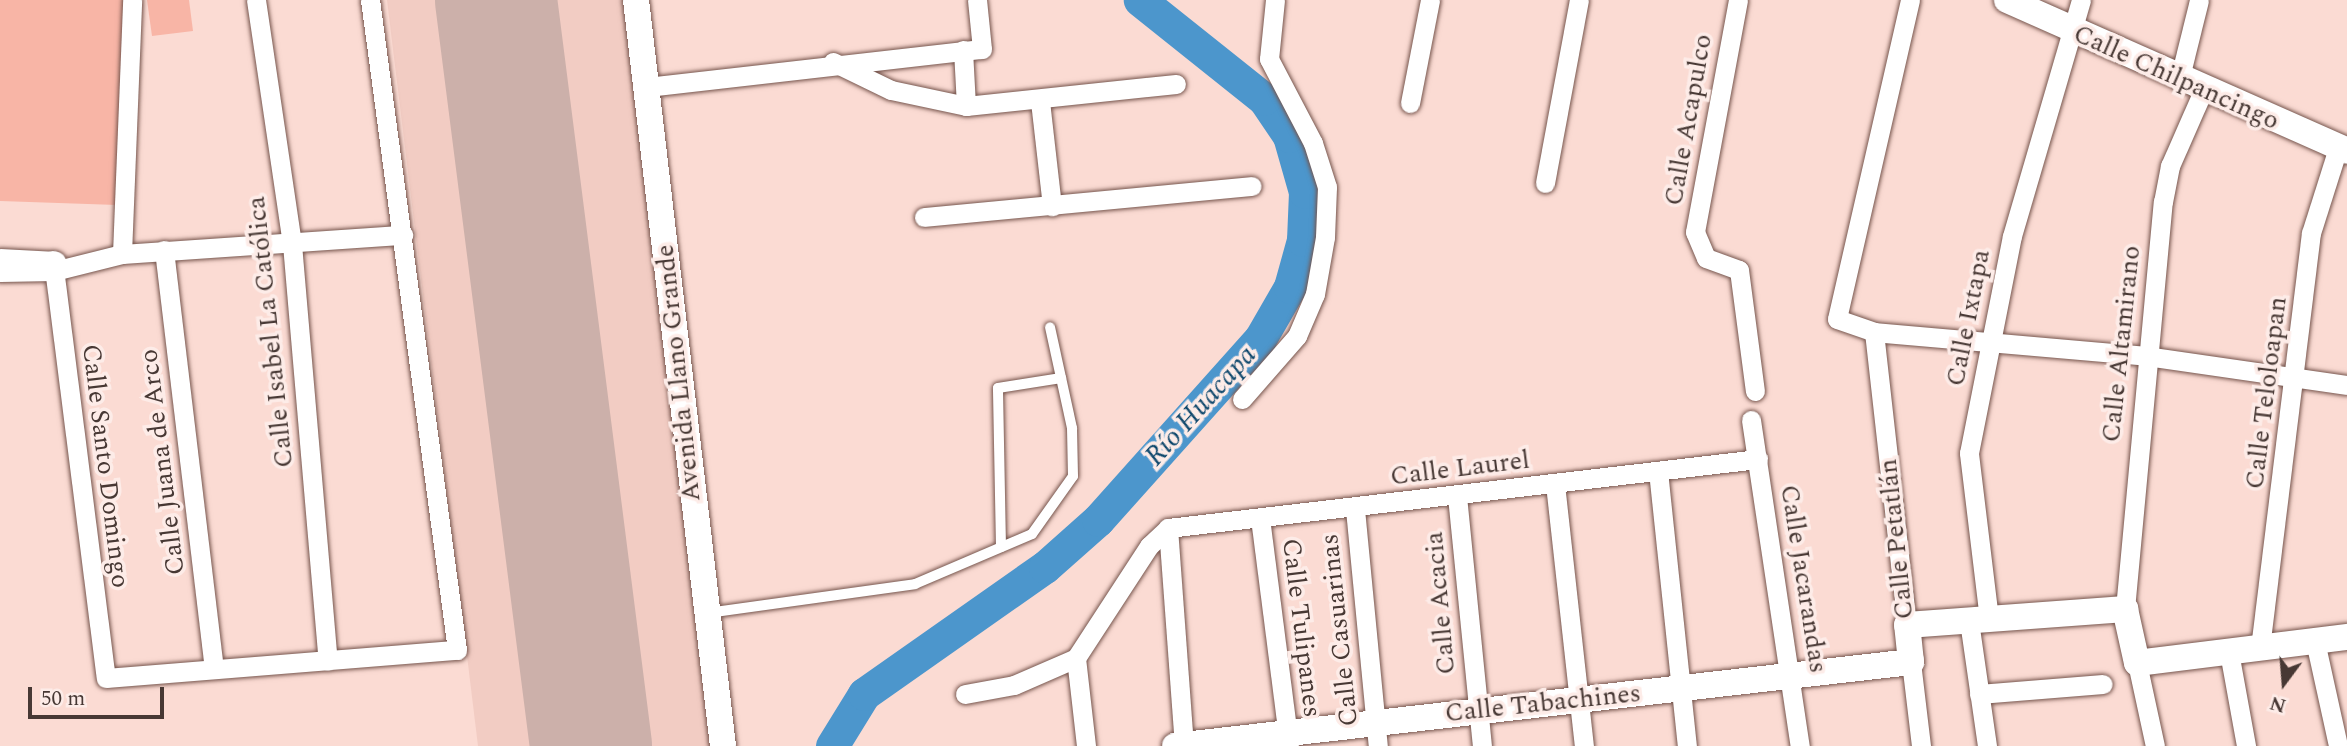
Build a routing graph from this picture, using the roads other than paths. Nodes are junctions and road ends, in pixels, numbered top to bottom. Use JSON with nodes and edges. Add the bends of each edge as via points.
{"nodes":[{"id":1,"x":132,"y":0,"type":"edge"},
{"id":2,"x":256,"y":0,"type":"edge"},
{"id":3,"x":370,"y":0,"type":"edge"},
{"id":4,"x":636,"y":0,"type":"edge"},
{"id":5,"x":978,"y":0,"type":"edge"},
{"id":6,"x":1275,"y":0,"type":"edge"},
{"id":7,"x":1430,"y":0,"type":"edge"},
{"id":8,"x":1579,"y":0,"type":"edge"},
{"id":9,"x":1738,"y":0,"type":"edge"},
{"id":10,"x":1910,"y":0,"type":"edge"},
{"id":11,"x":2007,"y":0,"type":"edge"},
{"id":12,"x":2081,"y":0,"type":"edge"},
{"id":13,"x":2199,"y":0,"type":"edge"},
{"id":14,"x":2072,"y":33,"type":"junction"},
{"id":15,"x":963,"y":50,"type":"junction"},
{"id":16,"x":832,"y":61,"type":"junction"},
{"id":17,"x":1177,"y":84,"type":"dead end"},
{"id":18,"x":2191,"y":86,"type":"junction"},
{"id":19,"x":647,"y":87,"type":"junction"},
{"id":20,"x":1040,"y":101,"type":"junction"},
{"id":21,"x":1410,"y":103,"type":"dead end"},
{"id":22,"x":966,"y":106,"type":"junction"},
{"id":23,"x":2343,"y":149,"type":"edge"},
{"id":24,"x":1545,"y":183,"type":"dead end"},
{"id":25,"x":1252,"y":186,"type":"dead end"},
{"id":26,"x":1052,"y":206,"type":"junction"},
{"id":27,"x":924,"y":217,"type":"dead end"},
{"id":28,"x":403,"y":235,"type":"junction"},
{"id":29,"x":292,"y":244,"type":"junction"},
{"id":30,"x":164,"y":250,"type":"junction"},
{"id":31,"x":122,"y":254,"type":"junction"},
{"id":32,"x":0,"y":258,"type":"edge"},
{"id":33,"x":53,"y":265,"type":"junction"},
{"id":34,"x":0,"y":272,"type":"edge"},
{"id":35,"x":1050,"y":327,"type":"dead end"},
{"id":36,"x":1874,"y":332,"type":"junction"},
{"id":37,"x":1990,"y":339,"type":"junction"},
{"id":38,"x":2146,"y":356,"type":"junction"},
{"id":39,"x":2298,"y":377,"type":"junction"},
{"id":40,"x":1061,"y":378,"type":"junction"},
{"id":41,"x":2347,"y":385,"type":"edge"},
{"id":42,"x":1755,"y":391,"type":"dead end"},
{"id":43,"x":1242,"y":398,"type":"dead end"},
{"id":44,"x":1751,"y":420,"type":"dead end"},
{"id":45,"x":1758,"y":459,"type":"junction"},
{"id":46,"x":1658,"y":471,"type":"junction"},
{"id":47,"x":1555,"y":484,"type":"junction"},
{"id":48,"x":1457,"y":496,"type":"junction"},
{"id":49,"x":1355,"y":509,"type":"junction"},
{"id":50,"x":1260,"y":517,"type":"junction"},
{"id":51,"x":1168,"y":528,"type":"junction"},
{"id":52,"x":1001,"y":547,"type":"junction"},
{"id":53,"x":2125,"y":609,"type":"junction"},
{"id":54,"x":707,"y":613,"type":"junction"},
{"id":55,"x":1979,"y":620,"type":"junction"},
{"id":56,"x":1907,"y":625,"type":"junction"},
{"id":57,"x":2347,"y":638,"type":"edge"},
{"id":58,"x":2315,"y":641,"type":"junction"},
{"id":59,"x":2260,"y":648,"type":"junction"},
{"id":60,"x":2229,"y":652,"type":"junction"},
{"id":61,"x":1076,"y":658,"type":"junction"},
{"id":62,"x":328,"y":660,"type":"junction"},
{"id":63,"x":1911,"y":662,"type":"junction"},
{"id":64,"x":2137,"y":663,"type":"junction"},
{"id":65,"x":214,"y":668,"type":"junction"},
{"id":66,"x":1793,"y":675,"type":"junction"},
{"id":67,"x":2104,"y":684,"type":"dead end"},
{"id":68,"x":1681,"y":688,"type":"junction"},
{"id":69,"x":965,"y":694,"type":"dead end"},
{"id":70,"x":1979,"y":694,"type":"junction"},
{"id":71,"x":1578,"y":700,"type":"junction"},
{"id":72,"x":1478,"y":711,"type":"junction"},
{"id":73,"x":1377,"y":734,"type":"edge"},
{"id":74,"x":1288,"y":740,"type":"edge"},
{"id":75,"x":1180,"y":745,"type":"edge"},
{"id":76,"x":723,"y":746,"type":"edge"},
{"id":77,"x":1086,"y":746,"type":"edge"},
{"id":78,"x":1482,"y":746,"type":"edge"},
{"id":79,"x":1584,"y":746,"type":"edge"},
{"id":80,"x":1688,"y":746,"type":"edge"},
{"id":81,"x":1800,"y":746,"type":"edge"},
{"id":82,"x":1921,"y":746,"type":"edge"},
{"id":83,"x":1987,"y":746,"type":"edge"},
{"id":84,"x":2155,"y":746,"type":"edge"},
{"id":85,"x":2246,"y":746,"type":"edge"},
{"id":86,"x":2338,"y":746,"type":"edge"}],
"edges":[{"from":1,"to":31,"type":"street"},
{"from":2,"to":29,"type":"street","name":"Calle Isabel La Católica"},
{"from":3,"to":28,"type":"street"},
{"from":4,"to":19,"type":"street","name":"Avenida Llano Grande"},
{"from":5,"to":15,"type":"street","via":[[982,49]]},
{"from":6,"to":43,"type":"street","via":[[1269,59],[1313,143],[1326,187],[1325,237],[1315,294],[1297,336]]},
{"from":7,"to":21,"type":"street"},
{"from":8,"to":24,"type":"street"},
{"from":9,"to":42,"type":"street","name":"Calle Acapulco","via":[[1695,232],[1706,258],[1739,270]]},
{"from":10,"to":36,"type":"street","via":[[1837,319]]},
{"from":11,"to":14,"type":"street","name":"Calle Chilpancingo"},
{"from":12,"to":14,"type":"street","name":"Calle Ixtapa"},
{"from":13,"to":18,"type":"street","name":"Calle Altamirano"},
{"from":14,"to":18,"type":"street","name":"Calle Chilpancingo"},
{"from":14,"to":37,"type":"street","name":"Calle Ixtapa","via":[[2034,152]]},
{"from":15,"to":16,"type":"street"},
{"from":15,"to":22,"type":"street"},
{"from":16,"to":19,"type":"street"},
{"from":16,"to":22,"type":"street","via":[[891,90]]},
{"from":17,"to":20,"type":"street"},
{"from":18,"to":23,"type":"street","name":"Calle Chilpancingo"},
{"from":18,"to":38,"type":"street","name":"Calle Altamirano","via":[[2170,166]]},
{"from":19,"to":54,"type":"street","name":"Avenida Llano Grande"},
{"from":20,"to":22,"type":"street"},
{"from":20,"to":26,"type":"street"},
{"from":23,"to":39,"type":"street","name":"Calle Teloloapan","via":[[2318,197]]},
{"from":25,"to":26,"type":"street"},
{"from":26,"to":27,"type":"street"},
{"from":28,"to":29,"type":"street"},
{"from":28,"to":62,"type":"street","via":[[457,650]]},
{"from":29,"to":30,"type":"street"},
{"from":29,"to":62,"type":"street","name":"Calle Isabel La Católica"},
{"from":30,"to":31,"type":"street"},
{"from":30,"to":65,"type":"street","name":"Calle Juana de Arco"},
{"from":31,"to":33,"type":"street"},
{"from":32,"to":33,"type":"street"},
{"from":33,"to":34,"type":"street"},
{"from":33,"to":65,"type":"street","name":"Calle Santo Domingo","via":[[106,678]]},
{"from":35,"to":40,"type":"lane"},
{"from":36,"to":37,"type":"street"},
{"from":36,"to":56,"type":"street","name":"Calle Petatlán"},
{"from":37,"to":38,"type":"street"},
{"from":37,"to":55,"type":"street","name":"Calle Ixtapa","via":[[1968,478]]},
{"from":38,"to":39,"type":"street"},
{"from":38,"to":53,"type":"street","name":"Calle Altamirano"},
{"from":39,"to":41,"type":"street"},
{"from":39,"to":59,"type":"street","name":"Calle Teloloapan"},
{"from":40,"to":52,"type":"lane","via":[[1073,476],[1032,534]]},
{"from":40,"to":52,"type":"lane","via":[[998,388]]},
{"from":44,"to":45,"type":"street","name":"Calle Jacarandas"},
{"from":45,"to":46,"type":"street","name":"Calle Laurel"},
{"from":45,"to":66,"type":"street","name":"Calle Jacarandas"},
{"from":46,"to":47,"type":"street","name":"Calle Laurel"},
{"from":46,"to":68,"type":"street"},
{"from":47,"to":48,"type":"street","name":"Calle Laurel"},
{"from":47,"to":71,"type":"street"},
{"from":48,"to":49,"type":"street","name":"Calle Laurel"},
{"from":48,"to":72,"type":"street","name":"Calle Acacia"},
{"from":49,"to":50,"type":"street","name":"Calle Laurel"},
{"from":49,"to":73,"type":"street","name":"Calle Casuarinas"},
{"from":50,"to":51,"type":"street","name":"Calle Laurel"},
{"from":50,"to":74,"type":"street","name":"Calle Tulipanes"},
{"from":51,"to":61,"type":"street","via":[[1149,546]]},
{"from":51,"to":75,"type":"street"},
{"from":52,"to":54,"type":"lane","via":[[915,584]]},
{"from":53,"to":55,"type":"street"},
{"from":53,"to":64,"type":"street"},
{"from":54,"to":76,"type":"street","name":"Avenida Llano Grande"},
{"from":55,"to":56,"type":"street"},
{"from":55,"to":70,"type":"street","name":"Calle Ixtapa"},
{"from":56,"to":63,"type":"street","name":"Calle Petatlán"},
{"from":57,"to":58,"type":"street"},
{"from":58,"to":59,"type":"street"},
{"from":58,"to":86,"type":"street"},
{"from":59,"to":60,"type":"street"},
{"from":60,"to":64,"type":"street"},
{"from":60,"to":85,"type":"street"},
{"from":61,"to":69,"type":"street","via":[[1014,685]]},
{"from":61,"to":77,"type":"street"},
{"from":62,"to":65,"type":"street"},
{"from":63,"to":66,"type":"street","name":"Calle Tabachines"},
{"from":63,"to":82,"type":"street","name":"Calle Petatlán"},
{"from":64,"to":84,"type":"street"},
{"from":66,"to":68,"type":"street","name":"Calle Tabachines"},
{"from":66,"to":81,"type":"street","name":"Calle Jacarandas"},
{"from":67,"to":70,"type":"street"},
{"from":68,"to":71,"type":"street","name":"Calle Tabachines"},
{"from":68,"to":80,"type":"street"},
{"from":70,"to":83,"type":"street","name":"Calle Ixtapa"},
{"from":71,"to":72,"type":"street","name":"Calle Tabachines"},
{"from":71,"to":79,"type":"street"},
{"from":72,"to":73,"type":"street","name":"Calle Tabachines"},
{"from":72,"to":78,"type":"street","name":"Calle Acacia"},
{"from":73,"to":74,"type":"street","name":"Calle Tabachines"},
{"from":74,"to":75,"type":"street","name":"Calle Tabachines"}]}
